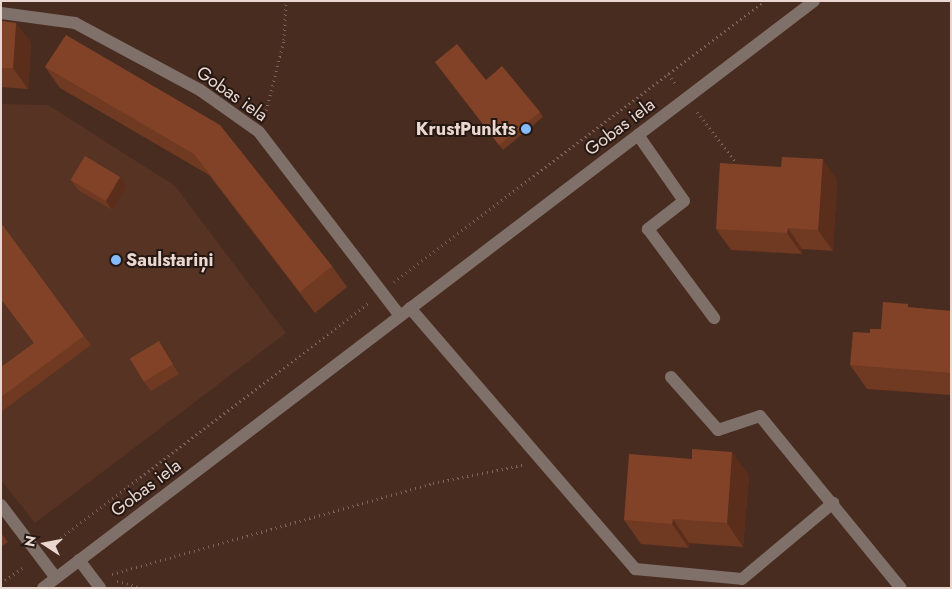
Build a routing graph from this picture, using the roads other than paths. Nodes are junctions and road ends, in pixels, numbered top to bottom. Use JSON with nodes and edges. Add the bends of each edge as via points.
{"nodes":[{"id":1,"x":814,"y":1,"type":"edge"},
{"id":2,"x":1,"y":13,"type":"edge"},
{"id":3,"x":638,"y":135,"type":"junction"},
{"id":4,"x":410,"y":308,"type":"junction"},
{"id":5,"x":400,"y":316,"type":"junction"},
{"id":6,"x":714,"y":318,"type":"dead end"},
{"id":7,"x":671,"y":377,"type":"dead end"},
{"id":8,"x":833,"y":504,"type":"junction"},
{"id":9,"x":1,"y":505,"type":"edge"},
{"id":10,"x":80,"y":560,"type":"junction"},
{"id":11,"x":56,"y":578,"type":"junction"},
{"id":12,"x":101,"y":582,"type":"edge"},
{"id":13,"x":43,"y":588,"type":"edge"},
{"id":14,"x":902,"y":588,"type":"edge"}],
"edges":[{"from":1,"to":3,"type":"street","name":"Gobas iela"},
{"from":2,"to":5,"type":"street","name":"Gobas iela","via":[[75,23],[200,90],[259,132]]},
{"from":3,"to":4,"type":"street","name":"Gobas iela"},
{"from":3,"to":6,"type":"street","via":[[684,201],[648,229]]},
{"from":4,"to":5,"type":"street","name":"Gobas iela"},
{"from":4,"to":8,"type":"street","via":[[629,564],[638,570],[742,579]]},
{"from":5,"to":10,"type":"street","name":"Gobas iela"},
{"from":7,"to":8,"type":"street","via":[[718,430],[760,416]]},
{"from":8,"to":14,"type":"street"},
{"from":9,"to":11,"type":"street"},
{"from":10,"to":11,"type":"street","name":"Gobas iela"},
{"from":10,"to":12,"type":"street"},
{"from":11,"to":13,"type":"street","name":"Gobas iela"}]}
